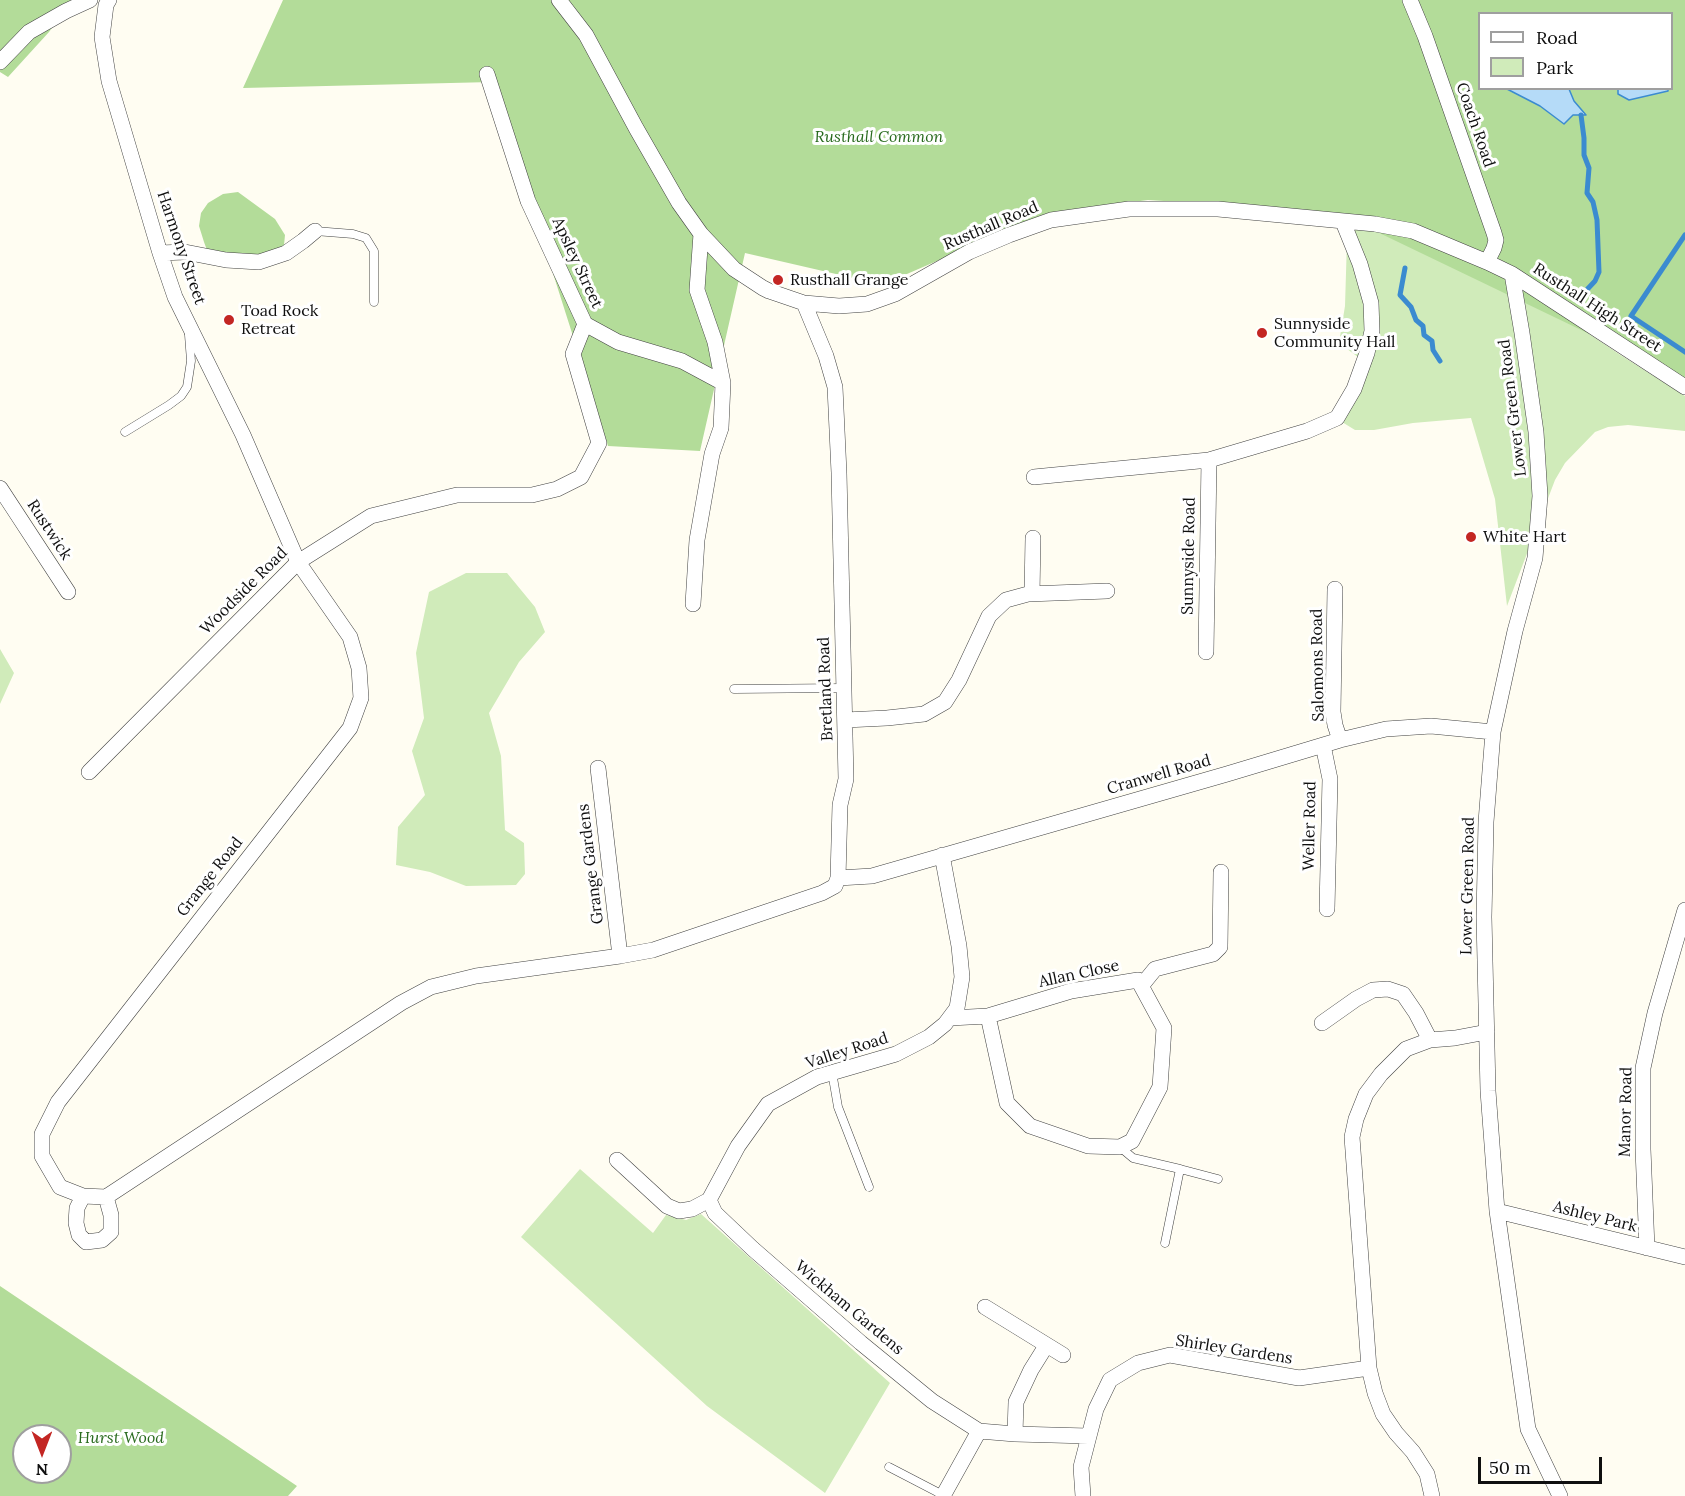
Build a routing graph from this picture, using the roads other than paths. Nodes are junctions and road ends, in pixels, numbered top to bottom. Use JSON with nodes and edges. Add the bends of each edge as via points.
{"nodes":[{"id":1,"x":90,"y":0,"type":"edge"},
{"id":2,"x":109,"y":0,"type":"edge"},
{"id":3,"x":559,"y":0,"type":"edge"},
{"id":4,"x":1410,"y":0,"type":"edge"},
{"id":5,"x":0,"y":63,"type":"edge"},
{"id":6,"x":487,"y":74,"type":"dead end"},
{"id":7,"x":1344,"y":222,"type":"junction"},
{"id":8,"x":315,"y":231,"type":"joint"},
{"id":9,"x":701,"y":234,"type":"junction"},
{"id":10,"x":160,"y":253,"type":"junction"},
{"id":11,"x":1487,"y":262,"type":"junction"},
{"id":12,"x":1512,"y":274,"type":"junction"},
{"id":13,"x":374,"y":302,"type":"dead end"},
{"id":14,"x":804,"y":303,"type":"junction"},
{"id":15,"x":188,"y":324,"type":"junction"},
{"id":16,"x":585,"y":324,"type":"junction"},
{"id":17,"x":723,"y":383,"type":"junction"},
{"id":18,"x":1685,"y":387,"type":"edge"},
{"id":19,"x":126,"y":432,"type":"dead end"},
{"id":20,"x":1209,"y":460,"type":"junction"},
{"id":21,"x":1034,"y":477,"type":"dead end"},
{"id":22,"x":0,"y":488,"type":"edge"},
{"id":23,"x":1033,"y":538,"type":"dead end"},
{"id":24,"x":298,"y":562,"type":"junction"},
{"id":25,"x":1335,"y":589,"type":"dead end"},
{"id":26,"x":1107,"y":591,"type":"dead end"},
{"id":27,"x":68,"y":592,"type":"dead end"},
{"id":28,"x":1032,"y":594,"type":"junction"},
{"id":29,"x":693,"y":604,"type":"dead end"},
{"id":30,"x":1206,"y":652,"type":"dead end"},
{"id":31,"x":843,"y":688,"type":"junction"},
{"id":32,"x":734,"y":689,"type":"dead end"},
{"id":33,"x":845,"y":720,"type":"junction"},
{"id":34,"x":1493,"y":732,"type":"junction"},
{"id":35,"x":1340,"y":740,"type":"junction"},
{"id":36,"x":1323,"y":745,"type":"junction"},
{"id":37,"x":598,"y":768,"type":"dead end"},
{"id":38,"x":89,"y":772,"type":"dead end"},
{"id":39,"x":942,"y":855,"type":"junction"},
{"id":40,"x":1221,"y":872,"type":"dead end"},
{"id":41,"x":838,"y":878,"type":"junction"},
{"id":42,"x":1327,"y":909,"type":"dead end"},
{"id":43,"x":1685,"y":910,"type":"edge"},
{"id":44,"x":620,"y":956,"type":"junction"},
{"id":45,"x":1670,"y":963,"type":"junction"},
{"id":46,"x":1685,"y":966,"type":"edge"},
{"id":47,"x":1142,"y":985,"type":"junction"},
{"id":48,"x":988,"y":1016,"type":"junction"},
{"id":49,"x":950,"y":1018,"type":"junction"},
{"id":50,"x":1322,"y":1023,"type":"dead end"},
{"id":51,"x":1487,"y":1032,"type":"junction"},
{"id":52,"x":1430,"y":1040,"type":"junction"},
{"id":53,"x":832,"y":1072,"type":"junction"},
{"id":54,"x":1120,"y":1147,"type":"junction"},
{"id":55,"x":617,"y":1160,"type":"dead end"},
{"id":56,"x":1180,"y":1169,"type":"junction"},
{"id":57,"x":1218,"y":1179,"type":"dead end"},
{"id":58,"x":869,"y":1187,"type":"dead end"},
{"id":59,"x":83,"y":1196,"type":"junction"},
{"id":60,"x":106,"y":1197,"type":"junction"},
{"id":61,"x":709,"y":1200,"type":"junction"},
{"id":62,"x":1497,"y":1211,"type":"junction"},
{"id":63,"x":1165,"y":1243,"type":"dead end"},
{"id":64,"x":1647,"y":1248,"type":"junction"},
{"id":65,"x":1685,"y":1257,"type":"edge"},
{"id":66,"x":985,"y":1307,"type":"dead end"},
{"id":67,"x":1047,"y":1346,"type":"junction"},
{"id":68,"x":1063,"y":1355,"type":"dead end"},
{"id":69,"x":1369,"y":1368,"type":"junction"},
{"id":70,"x":979,"y":1431,"type":"junction"},
{"id":71,"x":1015,"y":1434,"type":"junction"},
{"id":72,"x":1088,"y":1436,"type":"junction"},
{"id":73,"x":889,"y":1467,"type":"dead end"},
{"id":74,"x":943,"y":1495,"type":"edge"},
{"id":75,"x":1083,"y":1496,"type":"edge"},
{"id":76,"x":1431,"y":1496,"type":"edge"},
{"id":77,"x":1560,"y":1496,"type":"edge"}],
"edges":[{"from":1,"to":5,"type":"street","via":[[29,32]]},
{"from":2,"to":10,"type":"street","name":"Harmony Street","via":[[102,37],[109,81]]},
{"from":3,"to":9,"type":"street","name":"Rusthall Road","via":[[586,35],[678,202]]},
{"from":4,"to":11,"type":"street","name":"Coach Road","via":[[1494,233],[1496,240]]},
{"from":6,"to":16,"type":"street","name":"Apsley Street","via":[[528,201]]},
{"from":7,"to":11,"type":"street","name":"Rusthall Road","via":[[1413,231]]},
{"from":7,"to":14,"type":"street","name":"Rusthall Road","via":[[1218,209],[1129,209],[1051,220],[969,252],[895,294],[867,304]]},
{"from":7,"to":20,"type":"street","via":[[1371,303],[1372,331],[1354,389],[1337,418]]},
{"from":8,"to":10,"type":"street","via":[[286,253],[259,262],[185,252]]},
{"from":8,"to":13,"type":"lane","via":[[366,238],[374,251]]},
{"from":9,"to":14,"type":"street","name":"Rusthall Road","via":[[734,269],[763,288]]},
{"from":9,"to":17,"type":"street","via":[[697,290],[716,342]]},
{"from":10,"to":15,"type":"street","name":"Harmony Street"},
{"from":11,"to":12,"type":"street","name":"Rusthall High Street"},
{"from":12,"to":18,"type":"street","name":"Rusthall High Street"},
{"from":12,"to":34,"type":"street","name":"Lower Green Road","via":[[1536,432],[1540,496],[1535,558]]},
{"from":14,"to":31,"type":"street","name":"Bretland Road","via":[[835,387]]},
{"from":15,"to":19,"type":"lane","via":[[187,387],[169,405]]},
{"from":15,"to":24,"type":"street","name":"Harmony Street","via":[[243,435]]},
{"from":16,"to":17,"type":"street","name":"Apsley Street","via":[[618,342],[682,361]]},
{"from":16,"to":24,"type":"street","name":"Woodside Road","via":[[573,354],[599,443],[581,477],[532,495],[457,495],[371,516]]},
{"from":17,"to":29,"type":"street","via":[[721,428],[712,454],[697,540]]},
{"from":20,"to":21,"type":"street"},
{"from":20,"to":30,"type":"street","name":"Sunnyside Road"},
{"from":22,"to":27,"type":"street","name":"Rustwick"},
{"from":23,"to":28,"type":"street"},
{"from":24,"to":38,"type":"street","name":"Woodside Road"},
{"from":24,"to":59,"type":"street","name":"Grange Road","via":[[350,637],[359,668],[361,698],[350,728],[58,1102],[42,1134],[42,1156],[60,1187]]},
{"from":25,"to":35,"type":"street","name":"Salomons Road","via":[[1333,712]]},
{"from":26,"to":28,"type":"street"},
{"from":28,"to":33,"type":"street","via":[[1006,600],[989,616],[945,702],[924,714]]},
{"from":31,"to":32,"type":"lane"},
{"from":31,"to":33,"type":"street","name":"Bretland Road"},
{"from":33,"to":41,"type":"street","name":"Bretland Road","via":[[846,779],[840,805]]},
{"from":34,"to":35,"type":"street","name":"Cranwell Road","via":[[1431,726],[1386,729]]},
{"from":34,"to":51,"type":"street","name":"Lower Green Road","via":[[1484,917]]},
{"from":35,"to":36,"type":"street","name":"Cranwell Road"},
{"from":36,"to":39,"type":"street","name":"Cranwell Road"},
{"from":36,"to":42,"type":"street","name":"Weller Road","via":[[1330,779]]},
{"from":37,"to":44,"type":"street","name":"Grange Gardens"},
{"from":39,"to":41,"type":"street","name":"Cranwell Road","via":[[872,876]]},
{"from":39,"to":49,"type":"street","name":"Valley Road","via":[[962,976],[957,1008]]},
{"from":40,"to":47,"type":"street","via":[[1220,947],[1212,954],[1155,969]]},
{"from":41,"to":44,"type":"street","via":[[835,886],[822,893],[653,950]]},
{"from":43,"to":45,"type":"street","name":"Manor Road"},
{"from":44,"to":60,"type":"street","via":[[476,976],[430,987]]},
{"from":45,"to":46,"type":"street"},
{"from":45,"to":64,"type":"street","name":"Manor Road","via":[[1643,1068]]},
{"from":47,"to":48,"type":"street","name":"Allan Close","via":[[1138,980],[1071,991]]},
{"from":47,"to":54,"type":"street","name":"Allan Close","via":[[1164,1028],[1160,1087],[1132,1141]]},
{"from":48,"to":49,"type":"street","name":"Allan Close"},
{"from":48,"to":54,"type":"street","via":[[1007,1103],[1030,1126],[1088,1146]]},
{"from":49,"to":53,"type":"street","name":"Valley Road","via":[[929,1037],[896,1054]]},
{"from":50,"to":52,"type":"street","via":[[1373,990],[1388,989],[1403,994]]},
{"from":51,"to":52,"type":"street"},
{"from":51,"to":62,"type":"street","name":"Lower Green Road"},
{"from":52,"to":69,"type":"street","via":[[1406,1049],[1381,1074],[1366,1094],[1352,1137]]},
{"from":53,"to":58,"type":"lane","via":[[838,1107]]},
{"from":53,"to":61,"type":"street","name":"Valley Road","via":[[768,1104],[738,1146]]},
{"from":54,"to":56,"type":"lane","via":[[1133,1158]]},
{"from":55,"to":61,"type":"street","via":[[667,1206],[679,1211]]},
{"from":56,"to":57,"type":"lane"},
{"from":56,"to":63,"type":"lane"},
{"from":59,"to":60,"type":"street","name":"Grange Road"},
{"from":59,"to":60,"type":"street","via":[[76,1223],[86,1242],[102,1240],[111,1232]]},
{"from":61,"to":70,"type":"street","name":"Wickham Gardens","via":[[715,1213],[843,1327],[932,1401]]},
{"from":62,"to":64,"type":"street","name":"Ashley Park"},
{"from":62,"to":77,"type":"street","name":"Lower Green Road","via":[[1528,1429]]},
{"from":64,"to":65,"type":"street","name":"Ashley Park"},
{"from":66,"to":67,"type":"street"},
{"from":67,"to":68,"type":"street"},
{"from":67,"to":71,"type":"street","via":[[1017,1402]]},
{"from":69,"to":72,"type":"street","name":"Shirley Gardens","via":[[1299,1378],[1170,1355],[1138,1363],[1110,1380]]},
{"from":69,"to":76,"type":"street","via":[[1383,1414],[1427,1474]]},
{"from":70,"to":71,"type":"street"},
{"from":70,"to":74,"type":"street"},
{"from":71,"to":72,"type":"street"},
{"from":72,"to":75,"type":"street","name":"Shirley Gardens","via":[[1081,1467]]},
{"from":73,"to":74,"type":"lane"}]}
